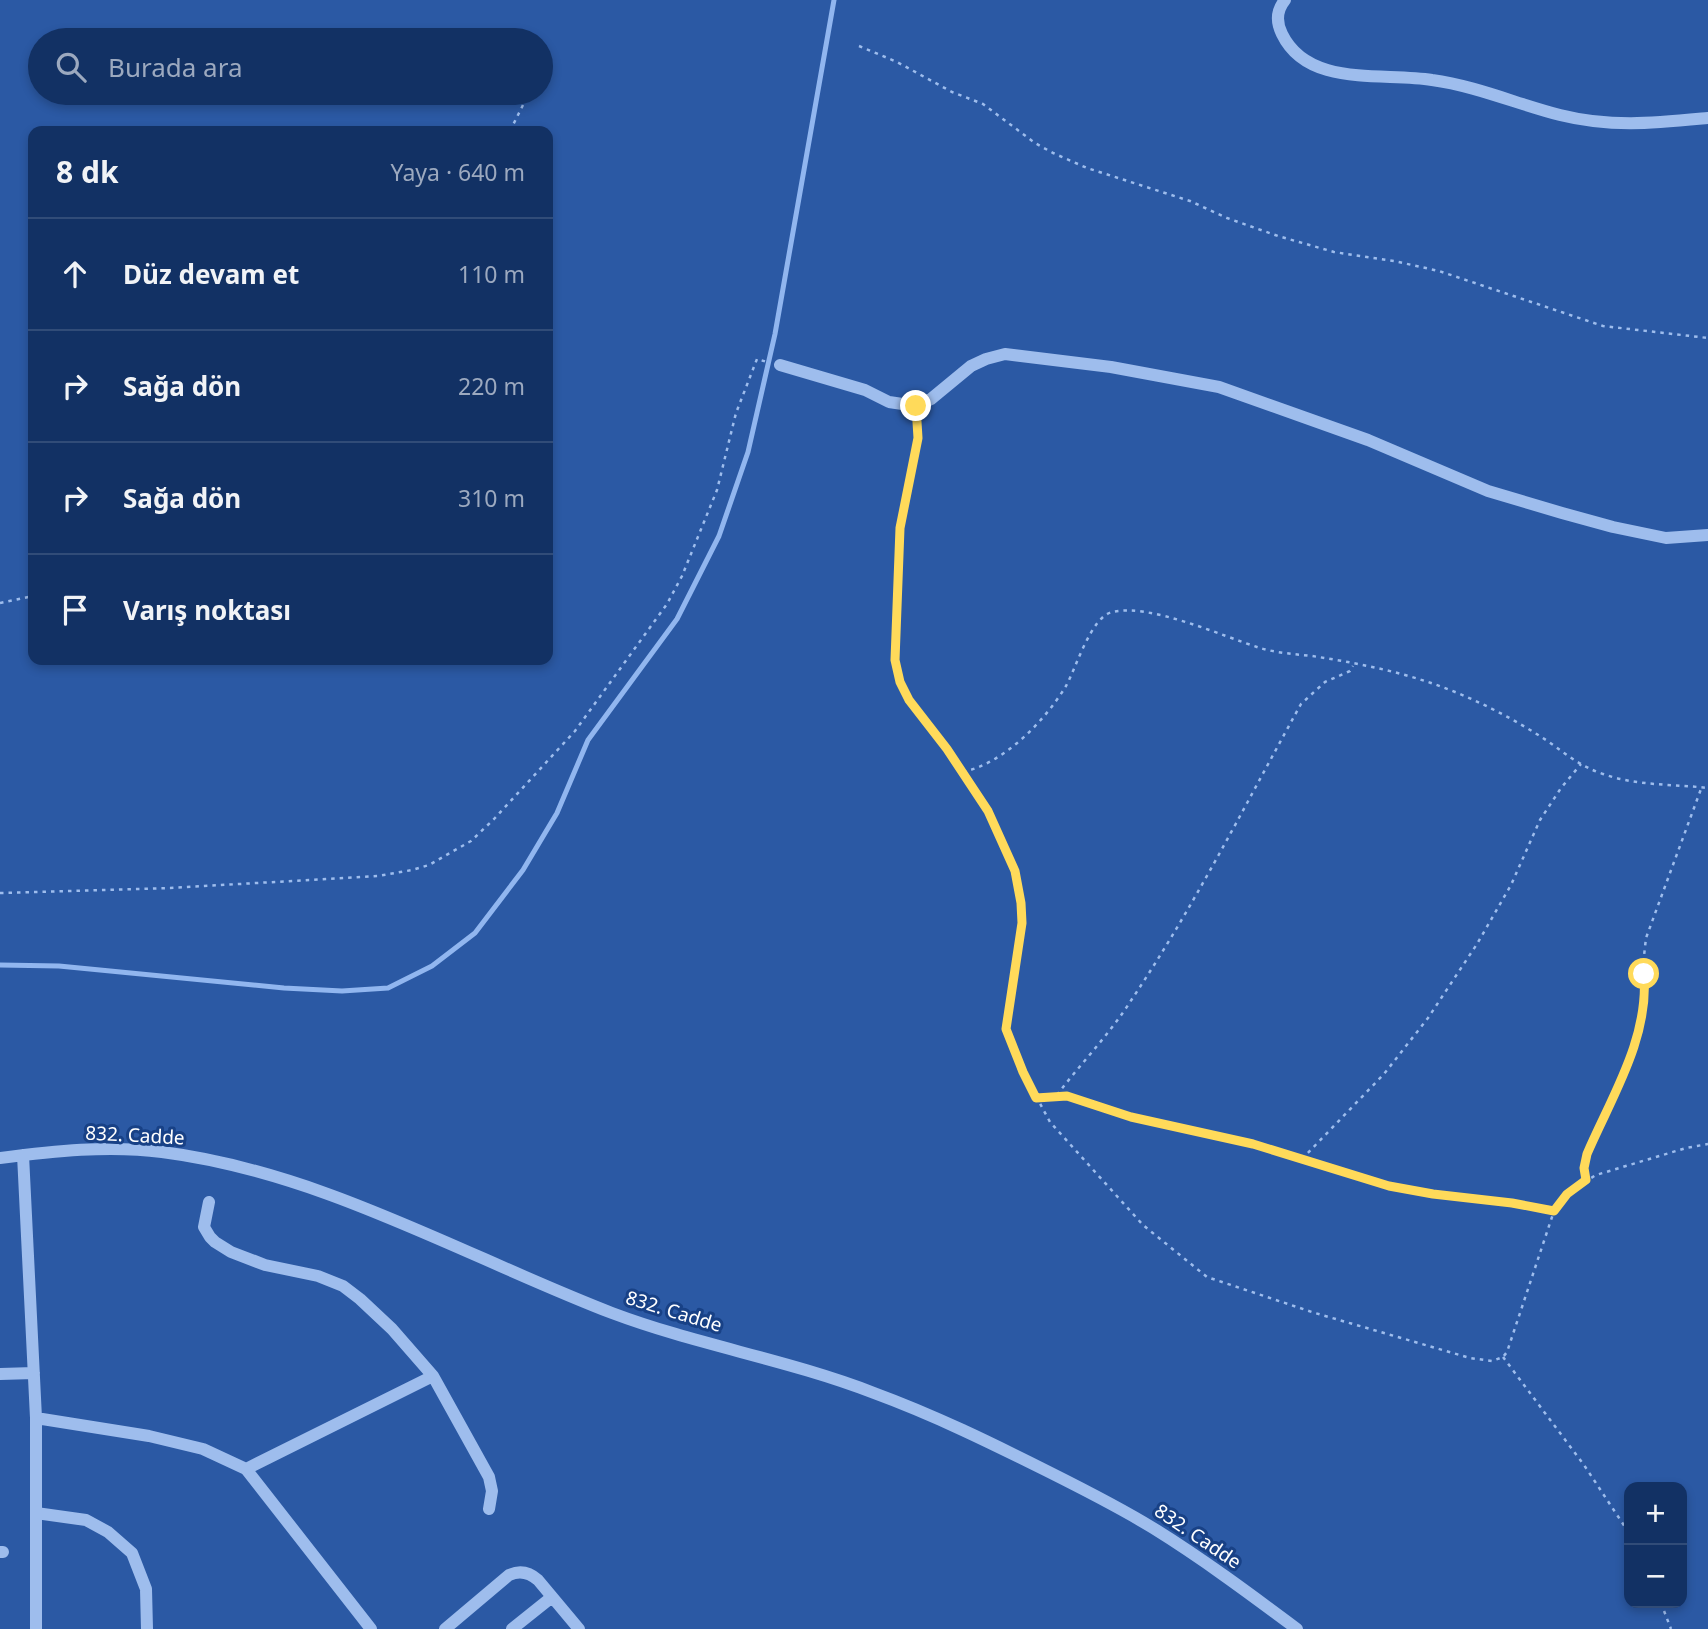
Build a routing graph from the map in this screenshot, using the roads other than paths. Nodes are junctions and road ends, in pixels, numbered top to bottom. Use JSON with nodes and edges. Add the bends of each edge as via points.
{"nodes":[{"id":1,"x":1285,"y":0,"type":"edge"},
{"id":2,"x":1708,"y":118,"type":"edge"},
{"id":3,"x":780,"y":365,"type":"dead end"},
{"id":4,"x":1708,"y":536,"type":"edge"},
{"id":5,"x":23,"y":1155,"type":"junction"},
{"id":6,"x":0,"y":1157,"type":"edge"},
{"id":7,"x":209,"y":1202,"type":"dead end"},
{"id":8,"x":34,"y":1373,"type":"junction"},
{"id":9,"x":0,"y":1374,"type":"edge"},
{"id":10,"x":433,"y":1376,"type":"junction"},
{"id":11,"x":36,"y":1418,"type":"junction"},
{"id":12,"x":246,"y":1469,"type":"junction"},
{"id":13,"x":489,"y":1509,"type":"dead end"},
{"id":14,"x":36,"y":1513,"type":"junction"},
{"id":15,"x":552,"y":1597,"type":"junction"},
{"id":16,"x":36,"y":1629,"type":"edge"},
{"id":17,"x":147,"y":1629,"type":"edge"},
{"id":18,"x":371,"y":1629,"type":"edge"},
{"id":19,"x":445,"y":1629,"type":"edge"},
{"id":20,"x":512,"y":1629,"type":"edge"},
{"id":21,"x":579,"y":1629,"type":"edge"},
{"id":22,"x":1297,"y":1629,"type":"edge"}],
"edges":[{"from":1,"to":2,"type":"street","via":[[1277,18],[1279,28],[1287,45],[1313,66],[1463,86],[1593,122],[1626,125]]},
{"from":3,"to":4,"type":"street","via":[[865,390],[889,402],[916,406],[971,366],[1006,354],[1111,366],[1219,387],[1368,440],[1488,491],[1587,520],[1666,538]]},
{"from":5,"to":6,"type":"street","name":"832. Cadde"},
{"from":5,"to":8,"type":"street"},
{"from":5,"to":22,"type":"street","name":"832. Cadde","via":[[158,1152],[251,1171],[370,1211],[615,1314],[873,1392],[1018,1457],[1152,1527]]},
{"from":7,"to":10,"type":"street","via":[[204,1227],[215,1242],[265,1265],[343,1286],[392,1329]]},
{"from":8,"to":9,"type":"street"},
{"from":8,"to":11,"type":"street"},
{"from":10,"to":12,"type":"street"},
{"from":10,"to":13,"type":"street","via":[[489,1477]]},
{"from":11,"to":12,"type":"street","via":[[203,1449]]},
{"from":11,"to":14,"type":"street"},
{"from":12,"to":18,"type":"street"},
{"from":14,"to":16,"type":"street"},
{"from":14,"to":17,"type":"street","via":[[86,1520],[132,1553],[146,1589]]},
{"from":15,"to":19,"type":"street","via":[[534,1576],[514,1573]]},
{"from":15,"to":20,"type":"street"},
{"from":15,"to":21,"type":"street"}]}
